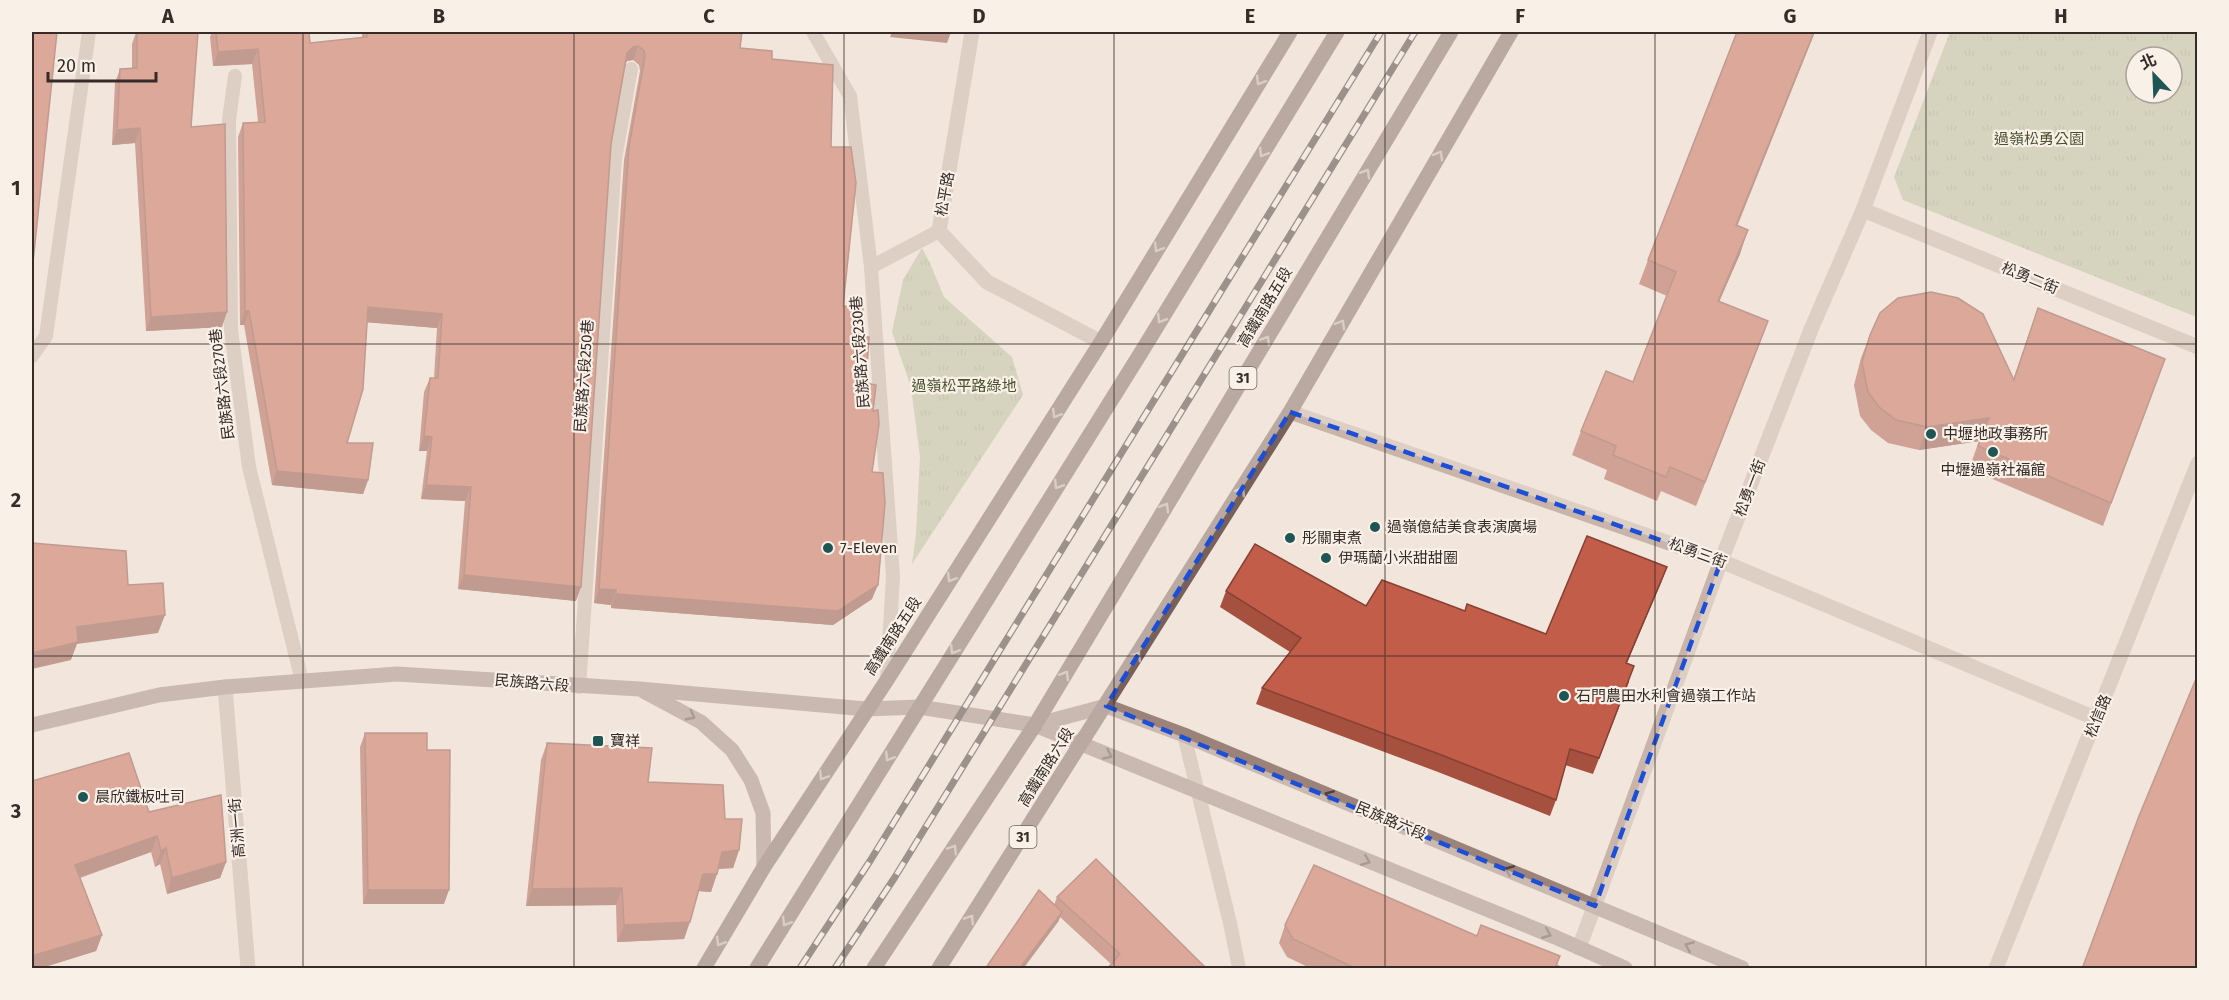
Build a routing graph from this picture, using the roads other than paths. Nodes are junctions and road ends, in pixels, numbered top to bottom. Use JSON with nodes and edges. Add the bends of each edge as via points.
{"nodes":[{"id":1,"x":89,"y":32,"type":"edge"},
{"id":2,"x":813,"y":32,"type":"edge"},
{"id":3,"x":972,"y":32,"type":"edge"},
{"id":4,"x":1290,"y":32,"type":"edge"},
{"id":5,"x":1337,"y":32,"type":"edge"},
{"id":6,"x":1451,"y":32,"type":"edge"},
{"id":7,"x":1511,"y":32,"type":"edge"},
{"id":8,"x":1930,"y":32,"type":"edge"},
{"id":9,"x":631,"y":69,"type":"edge"},
{"id":10,"x":235,"y":76,"type":"edge"},
{"id":11,"x":1863,"y":210,"type":"junction"},
{"id":12,"x":939,"y":231,"type":"junction"},
{"id":13,"x":871,"y":267,"type":"junction"},
{"id":14,"x":1101,"y":342,"type":"junction"},
{"id":15,"x":2198,"y":346,"type":"edge"},
{"id":16,"x":32,"y":356,"type":"edge"},
{"id":17,"x":1290,"y":412,"type":"junction"},
{"id":18,"x":2198,"y":463,"type":"edge"},
{"id":19,"x":1721,"y":561,"type":"junction"},
{"id":20,"x":887,"y":680,"type":"junction"},
{"id":21,"x":302,"y":681,"type":"junction"},
{"id":22,"x":225,"y":687,"type":"junction"},
{"id":23,"x":579,"y":687,"type":"junction"},
{"id":24,"x":639,"y":689,"type":"junction"},
{"id":25,"x":1106,"y":706,"type":"junction"},
{"id":26,"x":919,"y":707,"type":"junction"},
{"id":27,"x":866,"y":710,"type":"junction"},
{"id":28,"x":2097,"y":719,"type":"junction"},
{"id":29,"x":1035,"y":724,"type":"junction"},
{"id":30,"x":32,"y":725,"type":"edge"},
{"id":31,"x":1184,"y":735,"type":"junction"},
{"id":32,"x":1083,"y":743,"type":"junction"},
{"id":33,"x":1198,"y":792,"type":"junction"},
{"id":34,"x":764,"y":867,"type":"junction"},
{"id":35,"x":1595,"y":906,"type":"junction"},
{"id":36,"x":1579,"y":948,"type":"junction"},
{"id":37,"x":248,"y":969,"type":"edge"},
{"id":38,"x":704,"y":969,"type":"edge"},
{"id":39,"x":757,"y":969,"type":"edge"},
{"id":40,"x":874,"y":969,"type":"edge"},
{"id":41,"x":939,"y":969,"type":"edge"},
{"id":42,"x":1239,"y":969,"type":"edge"},
{"id":43,"x":1625,"y":969,"type":"edge"},
{"id":44,"x":1742,"y":969,"type":"edge"},
{"id":45,"x":1996,"y":969,"type":"edge"}],
"edges":[{"from":1,"to":16,"type":"lane","via":[[46,336]]},
{"from":2,"to":13,"type":"lane","name":"民族路六段230巷","via":[[850,96]]},
{"from":3,"to":12,"type":"street","name":"松平路"},
{"from":4,"to":14,"type":"main road","name":"高鐵南路五段","one_way":true},
{"from":5,"to":26,"type":"main road","one_way":true},
{"from":29,"to":6,"type":"main road","name":"高鐵南路五段","number":"31","one_way":true},
{"from":17,"to":7,"type":"main road","number":"31","one_way":true},
{"from":8,"to":11,"type":"street","name":"松勇一街"},
{"from":9,"to":23,"type":"lane","name":"民族路六段250巷","via":[[615,159]]},
{"from":10,"to":21,"type":"lane","name":"民族路六段270巷","via":[[229,120],[231,330],[249,467]]},
{"from":11,"to":15,"type":"street","name":"松勇二街"},
{"from":11,"to":19,"type":"street","name":"松勇一街","via":[[1812,327]]},
{"from":12,"to":13,"type":"lane"},
{"from":12,"to":14,"type":"street","name":"松平路","via":[[987,282]]},
{"from":13,"to":20,"type":"lane","name":"民族路六段230巷","via":[[893,576]]},
{"from":14,"to":20,"type":"main road","name":"高鐵南路五段","one_way":true},
{"from":17,"to":19,"type":"street","name":"松勇三街"},
{"from":25,"to":17,"type":"main road","number":"31","one_way":true},
{"from":18,"to":28,"type":"street","name":"松信路"},
{"from":19,"to":28,"type":"street","name":"松勇三街"},
{"from":19,"to":35,"type":"street","name":"松勇一街"},
{"from":20,"to":27,"type":"main road","name":"高鐵南路五段"},
{"from":21,"to":22,"type":"main road","name":"民族路六段"},
{"from":21,"to":23,"type":"main road","name":"民族路六段","via":[[397,674]]},
{"from":22,"to":30,"type":"main road","name":"民族路六段","via":[[159,695]]},
{"from":22,"to":37,"type":"street","name":"高洲一街"},
{"from":23,"to":24,"type":"main road","name":"民族路六段"},
{"from":24,"to":27,"type":"main road","name":"民族路六段"},
{"from":24,"to":34,"type":"main road","one_way":true,"via":[[702,722],[732,750],[752,780],[764,813]]},
{"from":25,"to":29,"type":"main road","name":"民族路六段"},
{"from":25,"to":31,"type":"main road","name":"民族路六段"},
{"from":25,"to":32,"type":"main road","name":"高鐵南路六段","number":"31"},
{"from":26,"to":27,"type":"main road","name":"民族路六段"},
{"from":26,"to":29,"type":"main road","name":"民族路六段"},
{"from":26,"to":39,"type":"main road","one_way":true},
{"from":27,"to":34,"type":"main road","one_way":true},
{"from":28,"to":45,"type":"street","name":"松信路"},
{"from":29,"to":32,"type":"main road","name":"民族路六段"},
{"from":40,"to":29,"type":"main road","number":"31","one_way":true},
{"from":31,"to":33,"type":"lane"},
{"from":35,"to":31,"type":"main road","name":"民族路六段","one_way":true},
{"from":32,"to":33,"type":"main road","name":"民族路六段","one_way":true},
{"from":41,"to":32,"type":"main road","name":"高鐵南路六段","number":"31","one_way":true},
{"from":33,"to":36,"type":"main road","name":"民族路六段","one_way":true},
{"from":33,"to":42,"type":"lane"},
{"from":34,"to":38,"type":"main road","one_way":true},
{"from":35,"to":36,"type":"street","name":"松勇一街"},
{"from":44,"to":35,"type":"main road","name":"民族路六段","one_way":true},
{"from":36,"to":43,"type":"main road","name":"民族路六段"}]}
